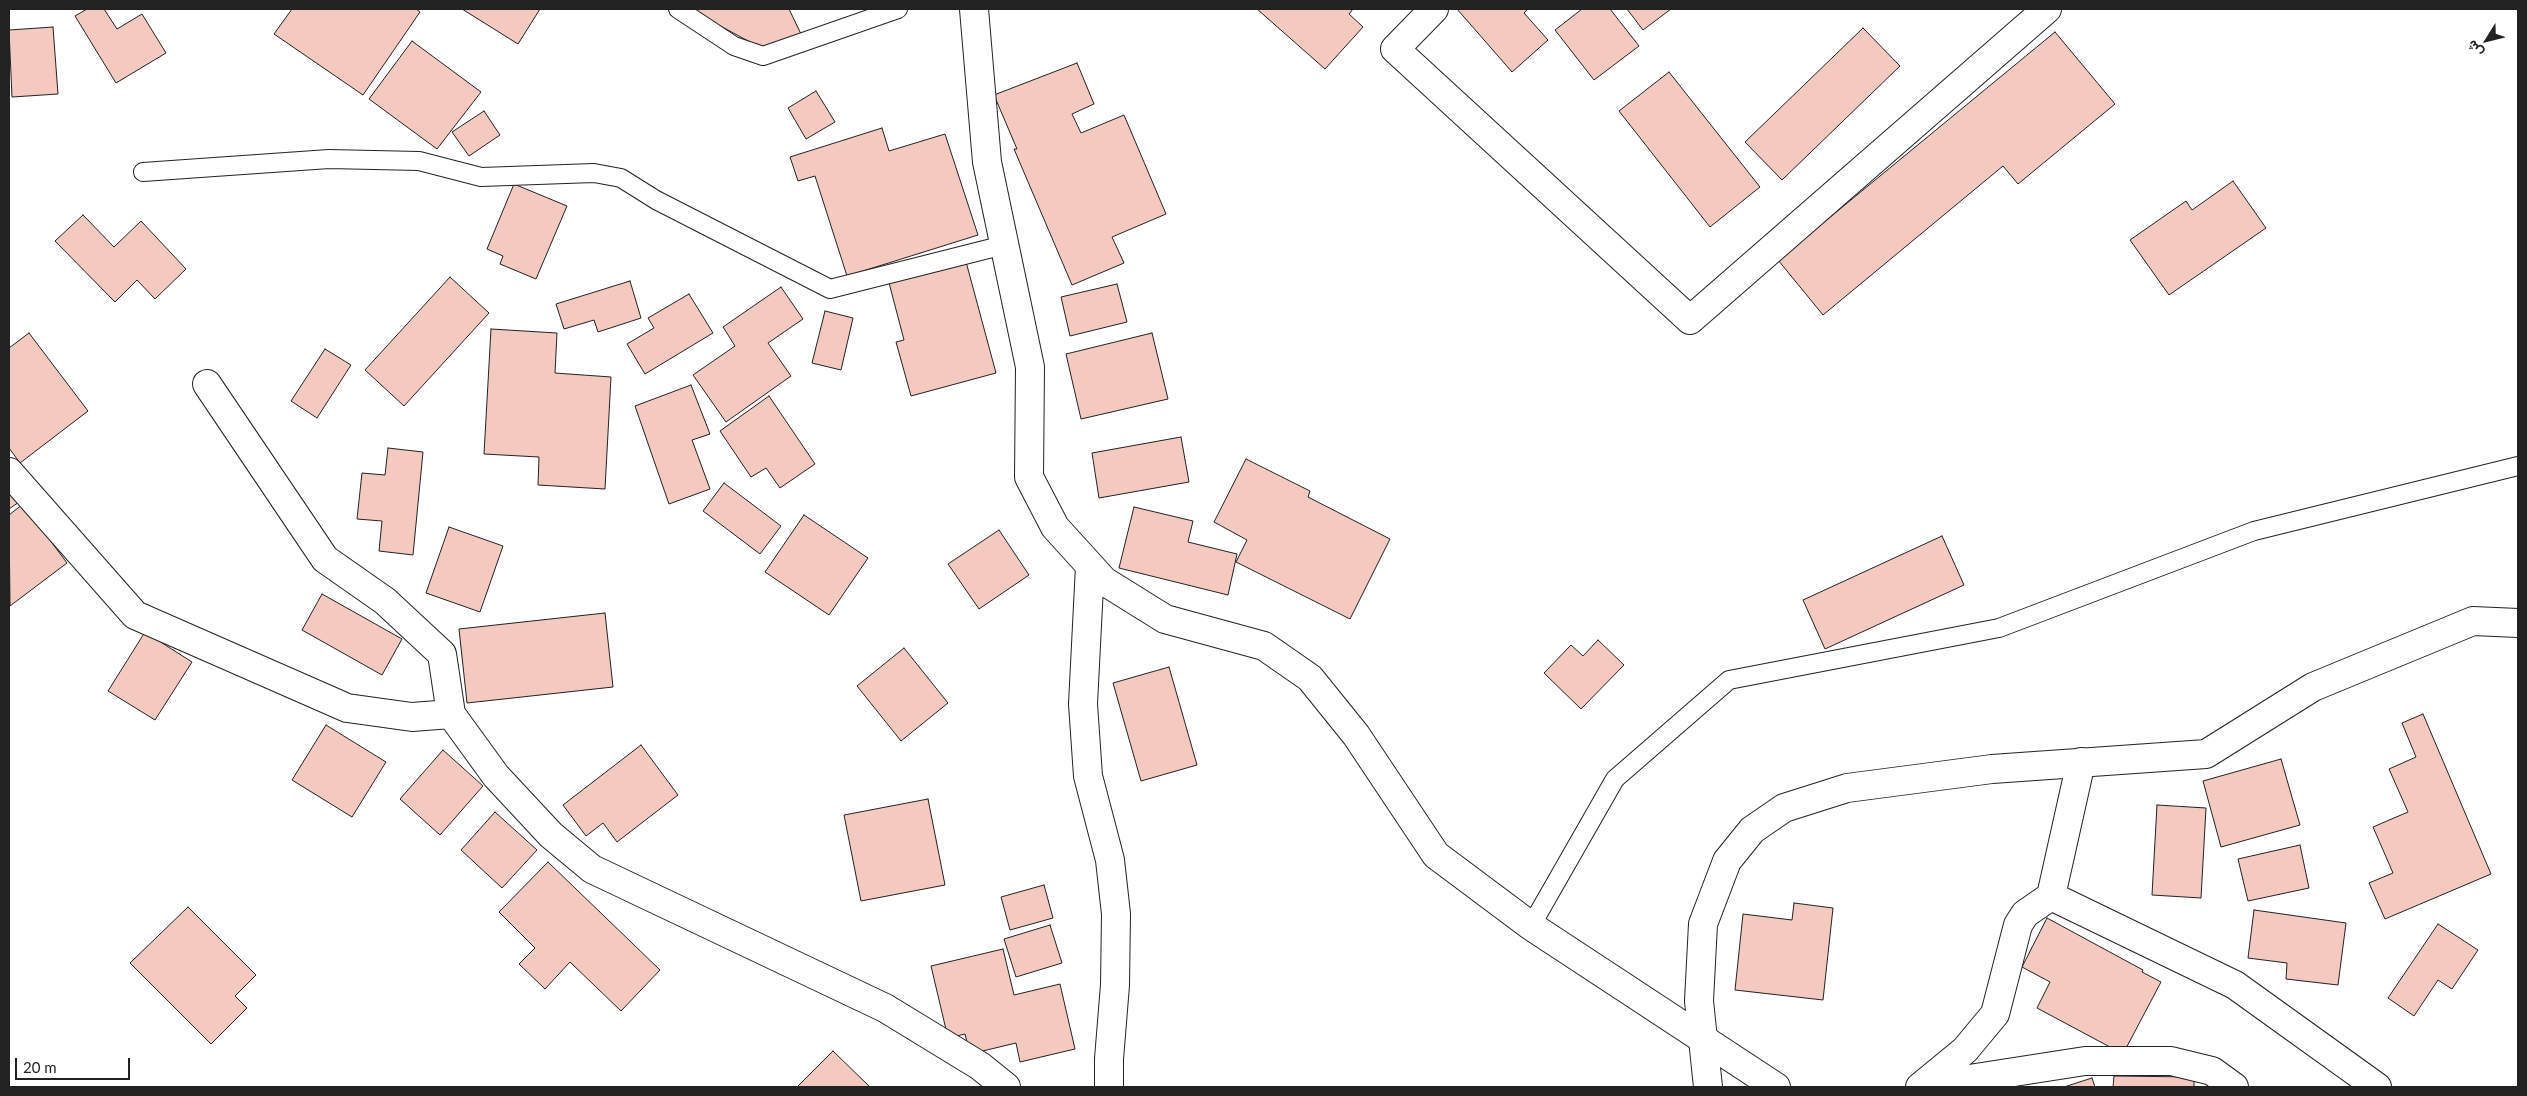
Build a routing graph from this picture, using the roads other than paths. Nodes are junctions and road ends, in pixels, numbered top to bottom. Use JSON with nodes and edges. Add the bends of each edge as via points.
{"nodes":[{"id":1,"x":678,"y":9,"type":"edge"},
{"id":2,"x":898,"y":9,"type":"edge"},
{"id":3,"x":974,"y":9,"type":"edge"},
{"id":4,"x":1434,"y":9,"type":"edge"},
{"id":5,"x":2047,"y":9,"type":"edge"},
{"id":6,"x":143,"y":172,"type":"dead end"},
{"id":7,"x":1004,"y":246,"type":"junction"},
{"id":8,"x":207,"y":384,"type":"dead end"},
{"id":9,"x":2518,"y":466,"type":"edge"},
{"id":10,"x":9,"y":472,"type":"edge"},
{"id":11,"x":1090,"y":566,"type":"junction"},
{"id":12,"x":2518,"y":624,"type":"edge"},
{"id":13,"x":451,"y":714,"type":"junction"},
{"id":14,"x":2081,"y":762,"type":"junction"},
{"id":15,"x":2051,"y":896,"type":"junction"},
{"id":16,"x":1531,"y":926,"type":"junction"},
{"id":17,"x":1703,"y":1038,"type":"junction"},
{"id":18,"x":1006,"y":1087,"type":"edge"},
{"id":19,"x":1109,"y":1087,"type":"edge"},
{"id":20,"x":1708,"y":1087,"type":"edge"},
{"id":21,"x":1776,"y":1087,"type":"edge"},
{"id":22,"x":1922,"y":1087,"type":"edge"},
{"id":23,"x":2234,"y":1087,"type":"edge"},
{"id":24,"x":2377,"y":1087,"type":"edge"}],
"edges":[{"from":1,"to":2,"type":"lane","via":[[734,46],[763,56]]},
{"from":3,"to":7,"type":"street","via":[[987,162]]},
{"from":4,"to":5,"type":"street","via":[[1395,49],[1690,320]]},
{"from":6,"to":7,"type":"lane","via":[[329,159],[419,161],[480,177],[594,173],[612,176],[830,289]]},
{"from":7,"to":11,"type":"street","via":[[1030,367],[1029,477],[1055,528]]},
{"from":8,"to":13,"type":"street","via":[[325,559],[385,601],[442,654]]},
{"from":9,"to":16,"type":"lane","via":[[2254,531],[1999,628],[1729,680],[1615,779]]},
{"from":10,"to":13,"type":"street","via":[[135,614],[347,708],[412,717]]},
{"from":11,"to":16,"type":"street","via":[[1104,581],[1166,619],[1264,646],[1310,678],[1356,735],[1436,855]]},
{"from":11,"to":19,"type":"street","via":[[1083,704],[1088,776],[1110,860],[1116,914]]},
{"from":12,"to":14,"type":"street","via":[[2473,621],[2321,683],[2206,754]]},
{"from":13,"to":18,"type":"street","via":[[496,776],[551,834],[592,869],[885,1008],[980,1066]]},
{"from":14,"to":15,"type":"street"},
{"from":14,"to":17,"type":"street","via":[[1992,769],[1847,788],[1784,808],[1752,830],[1726,861],[1703,924],[1699,1001]]},
{"from":15,"to":22,"type":"street","via":[[2025,914],[2018,925],[1995,1014],[1965,1050]]},
{"from":15,"to":24,"type":"street","via":[[2235,985]]},
{"from":16,"to":17,"type":"street"},
{"from":17,"to":20,"type":"street"},
{"from":17,"to":21,"type":"street"},
{"from":22,"to":23,"type":"street","via":[[2085,1061],[2171,1061],[2212,1071]]}]}
